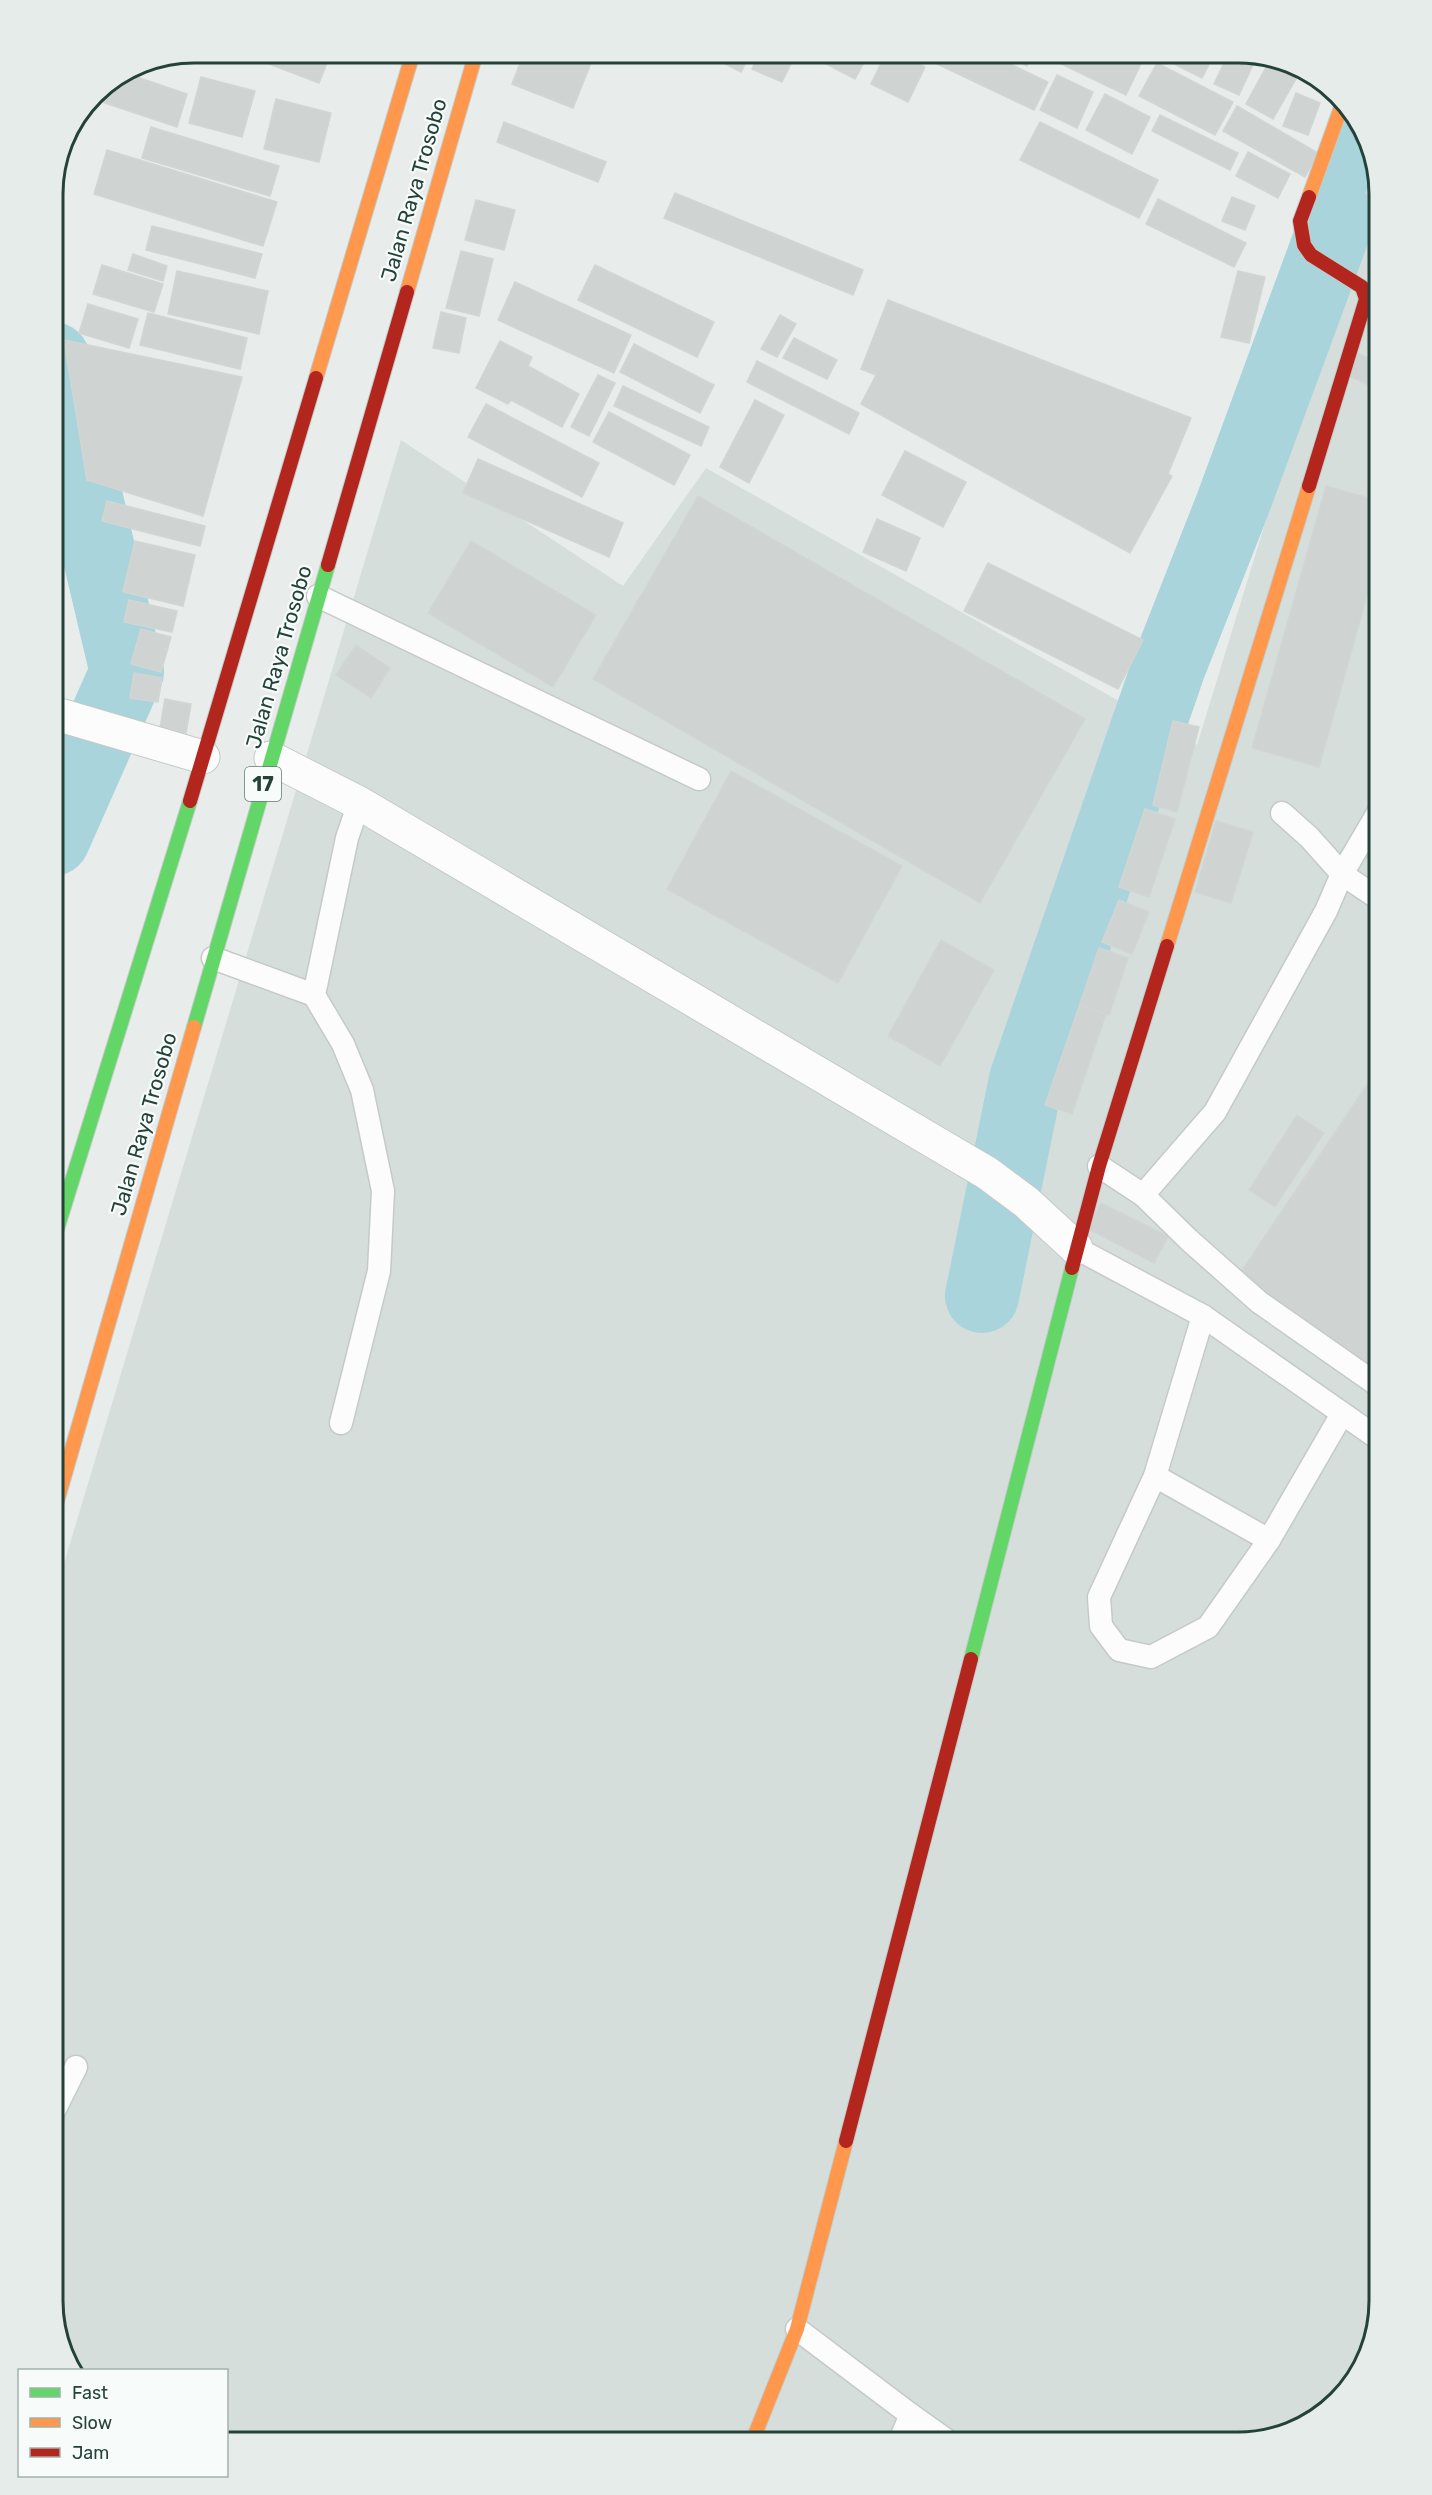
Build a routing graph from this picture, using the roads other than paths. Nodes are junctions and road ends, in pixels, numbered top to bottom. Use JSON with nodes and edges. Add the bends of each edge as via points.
{"nodes":[{"id":1,"x":410,"y":63,"type":"edge"},
{"id":2,"x":473,"y":63,"type":"edge"},
{"id":3,"x":1340,"y":111,"type":"edge"},
{"id":4,"x":318,"y":596,"type":"junction"},
{"id":5,"x":63,"y":717,"type":"edge"},
{"id":6,"x":203,"y":757,"type":"junction"},
{"id":7,"x":271,"y":759,"type":"junction"},
{"id":8,"x":699,"y":779,"type":"dead end"},
{"id":9,"x":359,"y":803,"type":"junction"},
{"id":10,"x":1282,"y":813,"type":"dead end"},
{"id":11,"x":1369,"y":829,"type":"edge"},
{"id":12,"x":1342,"y":874,"type":"junction"},
{"id":13,"x":1369,"y":892,"type":"edge"},
{"id":14,"x":213,"y":958,"type":"junction"},
{"id":15,"x":314,"y":995,"type":"junction"},
{"id":16,"x":1099,"y":1166,"type":"junction"},
{"id":17,"x":1143,"y":1195,"type":"junction"},
{"id":18,"x":63,"y":1210,"type":"edge"},
{"id":19,"x":1076,"y":1248,"type":"junction"},
{"id":20,"x":1203,"y":1316,"type":"junction"},
{"id":21,"x":1369,"y":1378,"type":"edge"},
{"id":22,"x":1342,"y":1414,"type":"junction"},
{"id":23,"x":341,"y":1423,"type":"dead end"},
{"id":24,"x":1369,"y":1432,"type":"edge"},
{"id":25,"x":1155,"y":1476,"type":"junction"},
{"id":26,"x":63,"y":1480,"type":"edge"},
{"id":27,"x":1269,"y":1540,"type":"junction"},
{"id":28,"x":76,"y":2067,"type":"dead end"},
{"id":29,"x":63,"y":2092,"type":"edge"},
{"id":30,"x":797,"y":2329,"type":"junction"},
{"id":31,"x":911,"y":2415,"type":"junction"},
{"id":32,"x":756,"y":2432,"type":"edge"},
{"id":33,"x":903,"y":2432,"type":"edge"},
{"id":34,"x":935,"y":2432,"type":"edge"}],
"edges":[{"from":1,"to":6,"type":"main road","name":"Jalan Raya Trosobo"},
{"from":2,"to":4,"type":"main road","name":"Jalan Raya Trosobo","number":"17"},
{"from":3,"to":16,"type":"main road","via":[[1300,221],[1304,245],[1311,255],[1362,287],[1366,299]]},
{"from":4,"to":7,"type":"main road","name":"Jalan Raya Trosobo","number":"17"},
{"from":4,"to":8,"type":"lane"},
{"from":5,"to":6,"type":"street"},
{"from":6,"to":18,"type":"main road","name":"Jalan Raya Trosobo"},
{"from":7,"to":9,"type":"street"},
{"from":7,"to":14,"type":"main road","name":"Jalan Raya Trosobo","number":"17"},
{"from":9,"to":15,"type":"lane","via":[[347,838]]},
{"from":9,"to":19,"type":"street","via":[[987,1173]]},
{"from":10,"to":12,"type":"lane"},
{"from":11,"to":12,"type":"lane"},
{"from":12,"to":13,"type":"lane"},
{"from":12,"to":17,"type":"lane","via":[[1326,911],[1215,1112]]},
{"from":14,"to":15,"type":"lane"},
{"from":14,"to":26,"type":"main road","name":"Jalan Raya Trosobo","number":"17"},
{"from":15,"to":23,"type":"lane","via":[[343,1044],[362,1090],[383,1191],[379,1271]]},
{"from":16,"to":17,"type":"lane"},
{"from":16,"to":19,"type":"main road"},
{"from":17,"to":21,"type":"lane","via":[[1259,1302]]},
{"from":19,"to":20,"type":"lane"},
{"from":19,"to":30,"type":"main road"},
{"from":20,"to":22,"type":"lane"},
{"from":20,"to":25,"type":"lane"},
{"from":22,"to":24,"type":"lane"},
{"from":22,"to":27,"type":"lane"},
{"from":25,"to":27,"type":"lane"},
{"from":25,"to":27,"type":"lane","via":[[1099,1597],[1101,1626],[1119,1650],[1151,1657],[1208,1627]]},
{"from":28,"to":29,"type":"lane"},
{"from":30,"to":31,"type":"lane"},
{"from":30,"to":32,"type":"main road"},
{"from":31,"to":33,"type":"lane"},
{"from":31,"to":34,"type":"lane"}]}
